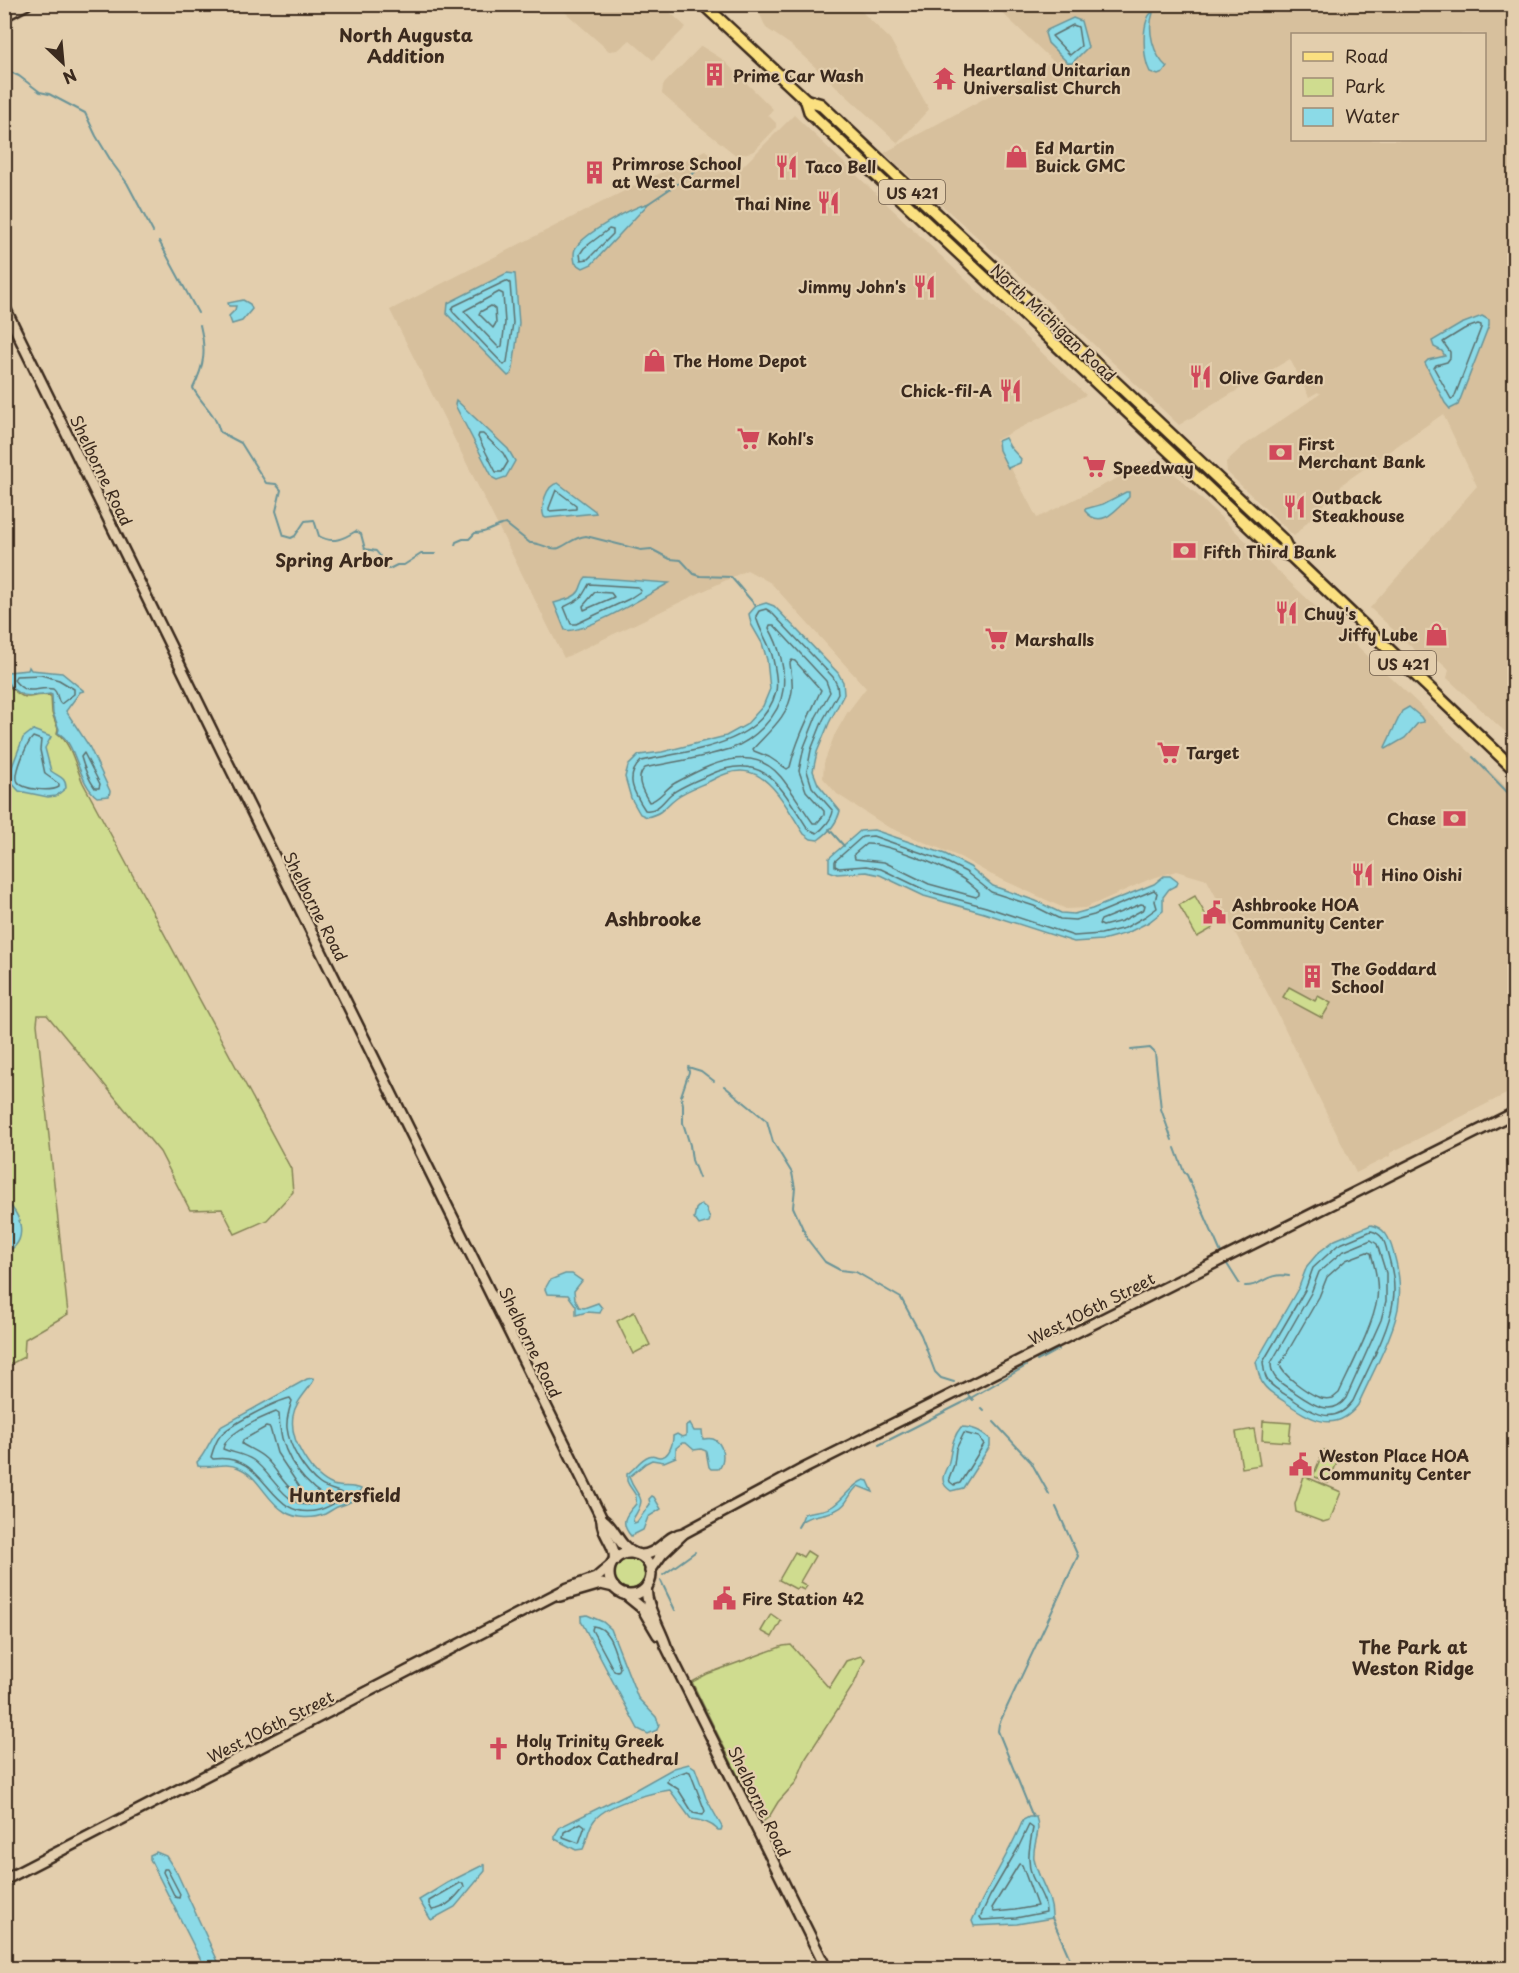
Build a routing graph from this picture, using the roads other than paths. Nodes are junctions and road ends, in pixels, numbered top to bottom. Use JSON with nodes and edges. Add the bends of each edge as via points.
{"nodes":[{"id":1,"x":27,"y":4,"type":"edge"},
{"id":2,"x":704,"y":4,"type":"edge"},
{"id":3,"x":4,"y":16,"type":"edge"},
{"id":4,"x":4,"y":306,"type":"edge"},
{"id":5,"x":1515,"y":770,"type":"edge"},
{"id":6,"x":1515,"y":1113,"type":"edge"},
{"id":7,"x":602,"y":1519,"type":"junction"},
{"id":8,"x":684,"y":1533,"type":"junction"},
{"id":9,"x":637,"y":1554,"type":"junction"},
{"id":10,"x":612,"y":1564,"type":"junction"},
{"id":11,"x":650,"y":1571,"type":"junction"},
{"id":12,"x":647,"y":1586,"type":"junction"},
{"id":13,"x":614,"y":1587,"type":"junction"},
{"id":14,"x":625,"y":1594,"type":"junction"},
{"id":15,"x":549,"y":1598,"type":"junction"},
{"id":16,"x":666,"y":1646,"type":"junction"},
{"id":17,"x":4,"y":1880,"type":"edge"},
{"id":18,"x":826,"y":1968,"type":"edge"}],
"edges":[{"from":1,"to":3,"type":"street"},
{"from":2,"to":5,"type":"main road","name":"North Michigan Road","number":"US 421","via":[[806,100],[820,104],[1283,540],[1291,556]]},
{"from":4,"to":7,"type":"street","name":"Shelborne Road"},
{"from":6,"to":8,"type":"street","name":"West 106th Street"},
{"from":7,"to":9,"type":"street","name":"Shelborne Road","via":[[622,1544]]},
{"from":7,"to":10,"type":"street","name":"Shelborne Road","via":[[614,1550]]},
{"from":8,"to":9,"type":"street","name":"West 106th Street","via":[[669,1538],[648,1555]]},
{"from":8,"to":11,"type":"street","name":"West 106th Street"},
{"from":9,"to":10,"type":"street","via":[[623,1554]]},
{"from":9,"to":11,"type":"street","via":[[647,1562]]},
{"from":10,"to":13,"type":"street","via":[[609,1577]]},
{"from":10,"to":15,"type":"street","name":"West 106th Street","via":[[596,1578]]},
{"from":11,"to":12,"type":"street"},
{"from":12,"to":14,"type":"street","via":[[637,1593]]},
{"from":12,"to":16,"type":"street","name":"Shelborne Road","via":[[646,1598]]},
{"from":13,"to":14,"type":"street"},
{"from":13,"to":15,"type":"street","name":"West 106th Street","via":[[601,1584]]},
{"from":14,"to":16,"type":"street","name":"Shelborne Road","via":[[640,1606]]},
{"from":15,"to":17,"type":"street","name":"West 106th Street"},
{"from":16,"to":18,"type":"street","name":"Shelborne Road"}]}
